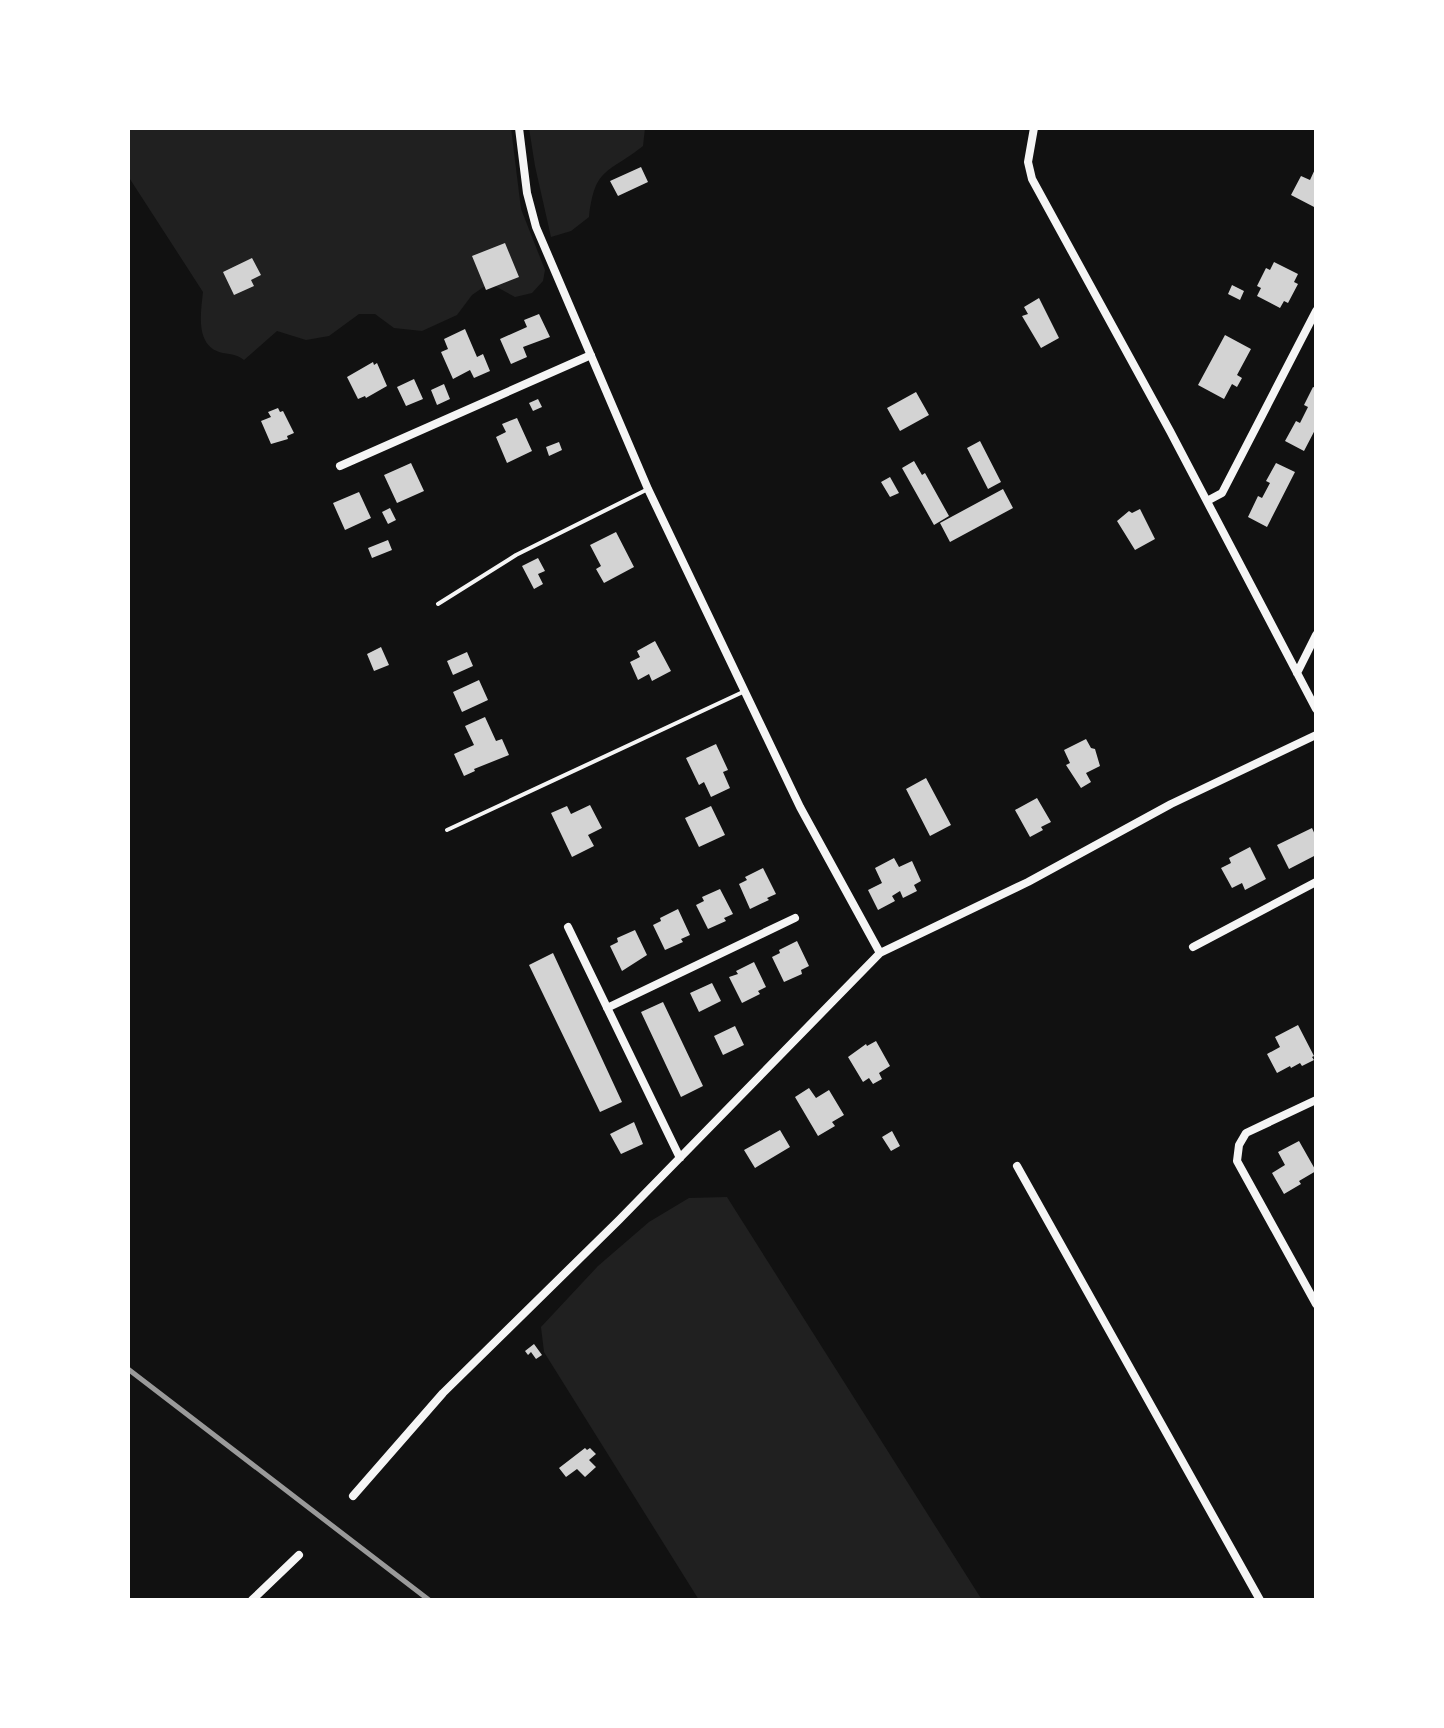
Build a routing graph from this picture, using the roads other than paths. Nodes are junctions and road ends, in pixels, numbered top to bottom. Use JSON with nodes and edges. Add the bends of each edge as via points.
{"nodes":[{"id":1,"x":519,"y":128,"type":"edge"},
{"id":2,"x":1033,"y":128,"type":"edge"},
{"id":3,"x":1316,"y":311,"type":"edge"},
{"id":4,"x":591,"y":355,"type":"junction"},
{"id":5,"x":340,"y":466,"type":"dead end"},
{"id":6,"x":648,"y":489,"type":"junction"},
{"id":7,"x":1207,"y":501,"type":"junction"},
{"id":8,"x":438,"y":604,"type":"dead end"},
{"id":9,"x":1316,"y":635,"type":"edge"},
{"id":10,"x":1297,"y":673,"type":"junction"},
{"id":11,"x":745,"y":691,"type":"junction"},
{"id":12,"x":1316,"y":709,"type":"edge"},
{"id":13,"x":1316,"y":735,"type":"edge"},
{"id":14,"x":447,"y":830,"type":"dead end"},
{"id":15,"x":1316,"y":882,"type":"edge"},
{"id":16,"x":795,"y":918,"type":"dead end"},
{"id":17,"x":568,"y":927,"type":"dead end"},
{"id":18,"x":1193,"y":947,"type":"dead end"},
{"id":19,"x":880,"y":953,"type":"junction"},
{"id":20,"x":607,"y":1008,"type":"junction"},
{"id":21,"x":1316,"y":1100,"type":"edge"},
{"id":22,"x":680,"y":1158,"type":"junction"},
{"id":23,"x":1017,"y":1166,"type":"dead end"},
{"id":24,"x":1316,"y":1304,"type":"edge"},
{"id":25,"x":353,"y":1496,"type":"dead end"},
{"id":26,"x":299,"y":1555,"type":"dead end"},
{"id":27,"x":252,"y":1600,"type":"edge"},
{"id":28,"x":1260,"y":1600,"type":"edge"}],
"edges":[{"from":1,"to":4,"type":"street","via":[[536,227]]},
{"from":2,"to":7,"type":"street","via":[[1028,162],[1032,179]]},
{"from":3,"to":7,"type":"street","via":[[1222,493]]},
{"from":4,"to":5,"type":"street"},
{"from":4,"to":6,"type":"street"},
{"from":6,"to":8,"type":"lane","via":[[516,555]]},
{"from":6,"to":11,"type":"street"},
{"from":7,"to":10,"type":"street"},
{"from":9,"to":10,"type":"street"},
{"from":10,"to":12,"type":"street"},
{"from":11,"to":14,"type":"lane"},
{"from":11,"to":19,"type":"street","via":[[800,807]]},
{"from":13,"to":19,"type":"street"},
{"from":15,"to":18,"type":"street"},
{"from":16,"to":20,"type":"street"},
{"from":17,"to":20,"type":"street"},
{"from":19,"to":22,"type":"street"},
{"from":20,"to":22,"type":"street"},
{"from":21,"to":24,"type":"street","via":[[1246,1133],[1237,1161]]},
{"from":22,"to":25,"type":"street","via":[[443,1393]]},
{"from":23,"to":28,"type":"street"},
{"from":26,"to":27,"type":"street"}]}
